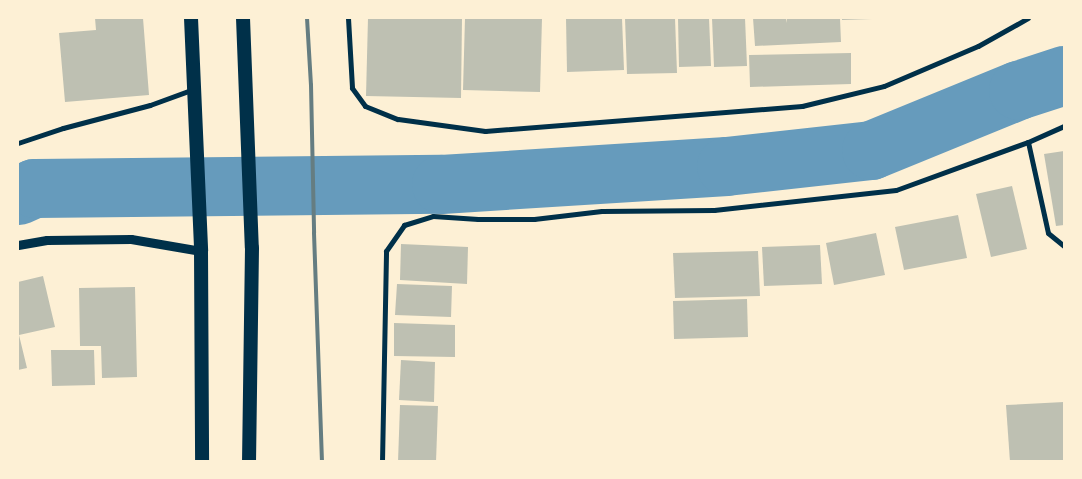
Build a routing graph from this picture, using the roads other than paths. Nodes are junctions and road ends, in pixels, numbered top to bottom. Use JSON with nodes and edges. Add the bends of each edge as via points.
{"nodes":[{"id":1,"x":191,"y":18,"type":"edge"},
{"id":2,"x":244,"y":18,"type":"edge"},
{"id":3,"x":348,"y":18,"type":"edge"},
{"id":4,"x":1028,"y":18,"type":"edge"},
{"id":5,"x":194,"y":89,"type":"junction"},
{"id":6,"x":1064,"y":126,"type":"edge"},
{"id":7,"x":1028,"y":142,"type":"junction"},
{"id":8,"x":18,"y":143,"type":"edge"},
{"id":9,"x":18,"y":245,"type":"edge"},
{"id":10,"x":1064,"y":246,"type":"edge"},
{"id":11,"x":201,"y":248,"type":"junction"},
{"id":12,"x":202,"y":462,"type":"edge"},
{"id":13,"x":249,"y":462,"type":"edge"},
{"id":14,"x":382,"y":462,"type":"edge"}],
"edges":[{"from":1,"to":5,"type":"highway"},
{"from":2,"to":13,"type":"highway","via":[[252,248]]},
{"from":3,"to":4,"type":"street","via":[[352,88],[365,106],[398,120],[485,131],[802,106],[884,86],[978,46]]},
{"from":5,"to":8,"type":"street"},
{"from":5,"to":11,"type":"highway"},
{"from":6,"to":7,"type":"street"},
{"from":7,"to":10,"type":"street","via":[[1048,232]]},
{"from":7,"to":14,"type":"street","via":[[896,190],[714,210],[602,212],[534,219],[433,216],[404,225],[386,251]]},
{"from":9,"to":11,"type":"street","via":[[47,240],[130,239]]},
{"from":11,"to":12,"type":"highway"}]}
